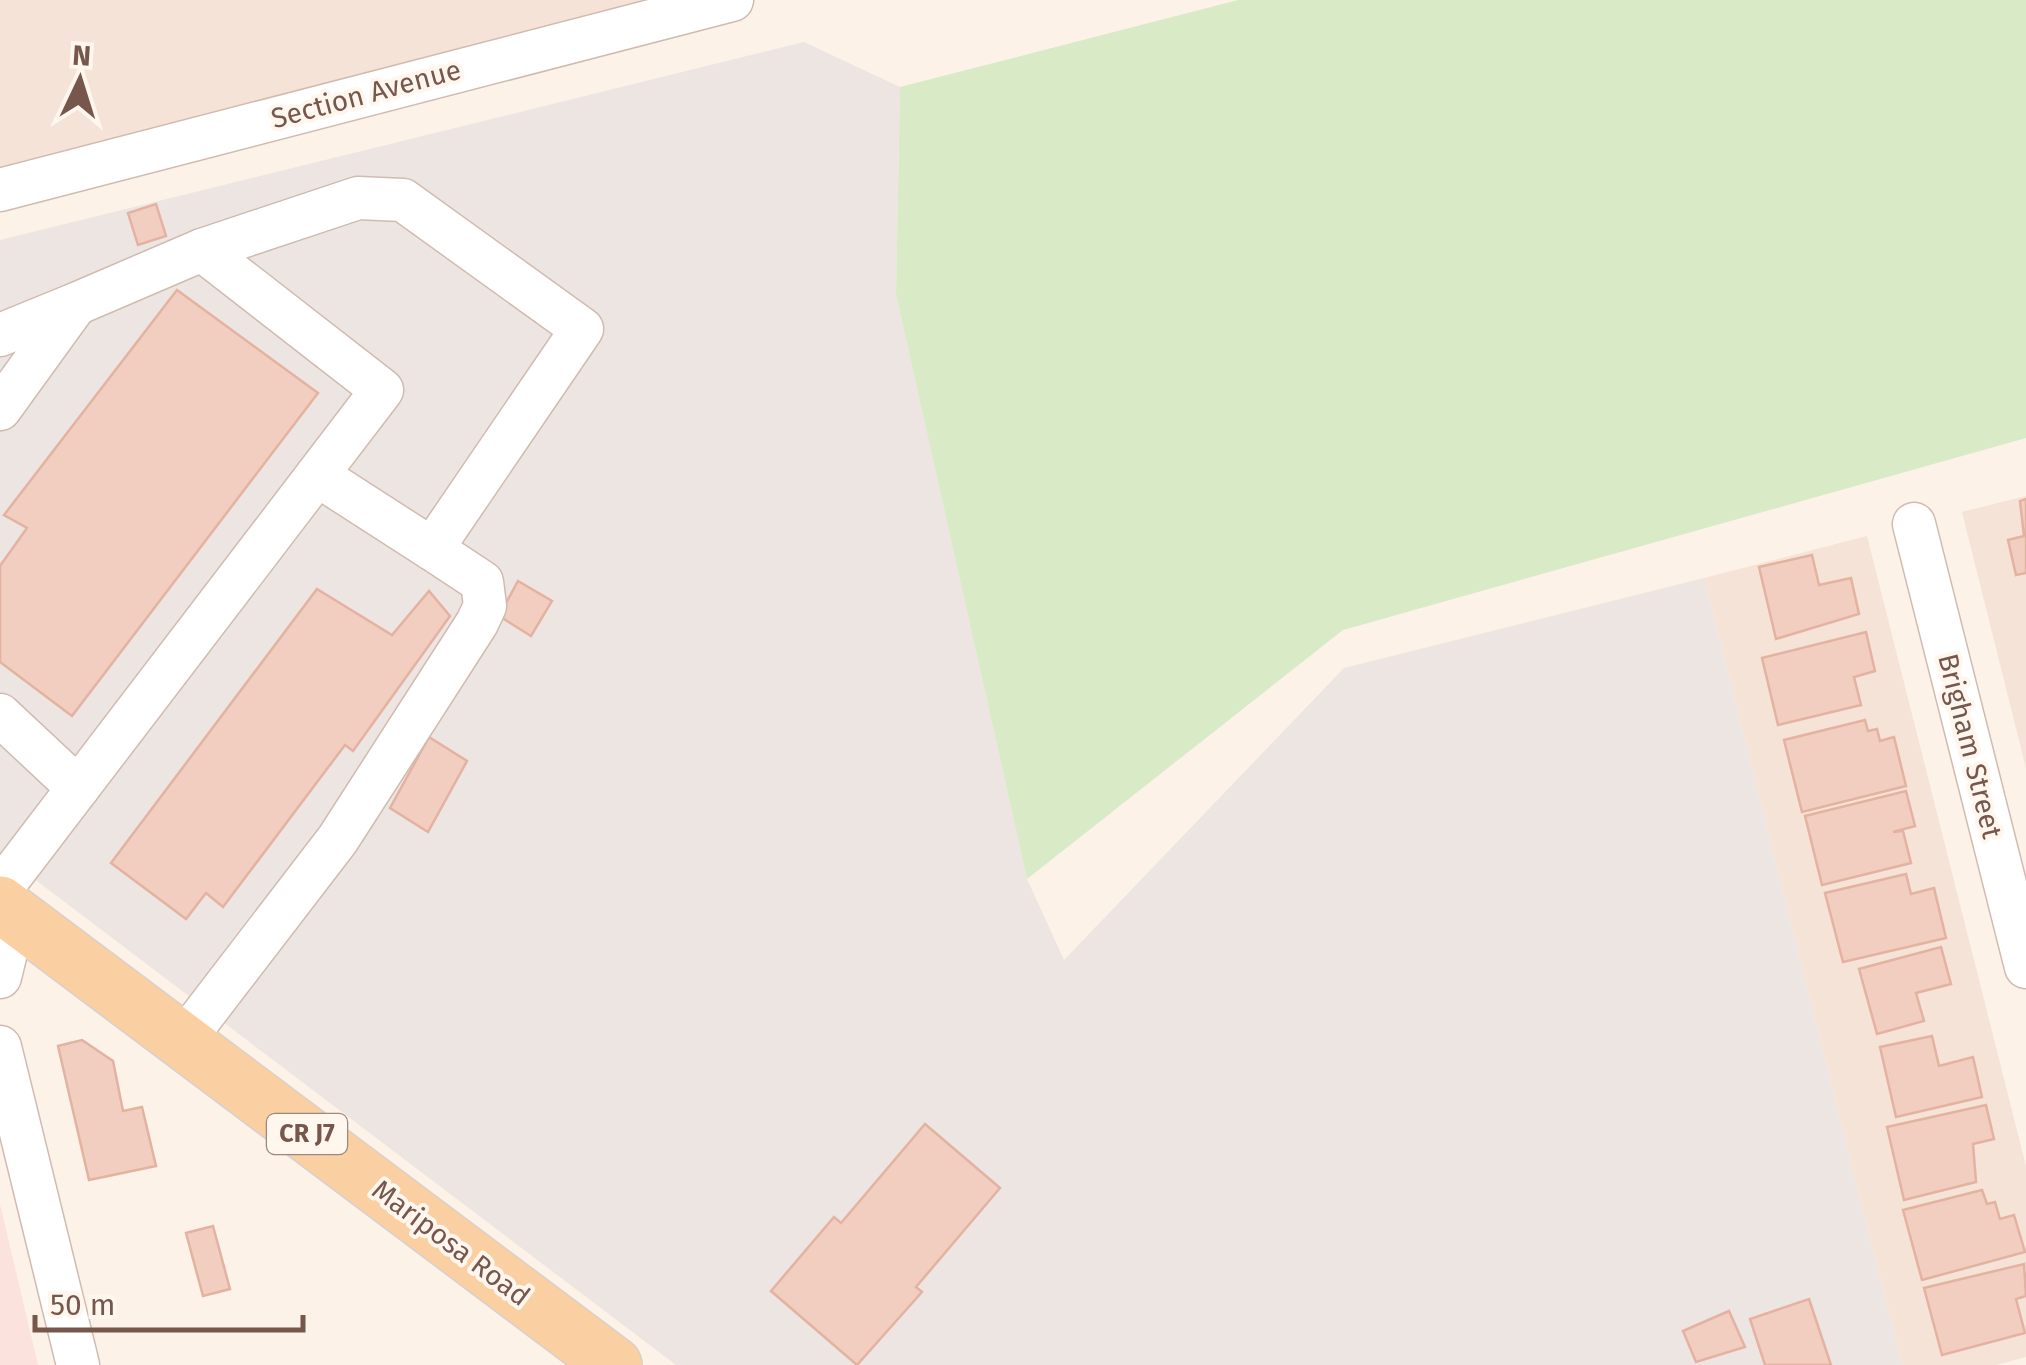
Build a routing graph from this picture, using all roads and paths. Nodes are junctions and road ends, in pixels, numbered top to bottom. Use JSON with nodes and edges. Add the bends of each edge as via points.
{"nodes":[{"id":1,"x":732,"y":0,"type":"edge"},
{"id":2,"x":0,"y":190,"type":"edge"},
{"id":3,"x":202,"y":250,"type":"junction"},
{"id":4,"x":76,"y":304,"type":"junction"},
{"id":5,"x":0,"y":336,"type":"edge"},
{"id":6,"x":0,"y":408,"type":"edge"},
{"id":7,"x":317,"y":475,"type":"junction"},
{"id":8,"x":1914,"y":524,"type":"dead end"},
{"id":9,"x":432,"y":549,"type":"junction"},
{"id":10,"x":0,"y":715,"type":"edge"},
{"id":11,"x":78,"y":788,"type":"junction"},
{"id":12,"x":5,"y":903,"type":"edge"},
{"id":13,"x":2026,"y":967,"type":"edge"},
{"id":14,"x":0,"y":977,"type":"edge"},
{"id":15,"x":183,"y":1041,"type":"junction"},
{"id":16,"x":0,"y":1047,"type":"edge"},
{"id":17,"x":78,"y":1365,"type":"edge"},
{"id":18,"x":614,"y":1365,"type":"edge"}],
"edges":[{"from":1,"to":2,"type":"street","name":"Section Avenue"},
{"from":3,"to":4,"type":"street"},
{"from":3,"to":7,"type":"street","via":[[382,390]]},
{"from":3,"to":9,"type":"street","via":[[358,198],[403,200],[582,328]]},
{"from":4,"to":5,"type":"street"},
{"from":4,"to":6,"type":"street"},
{"from":7,"to":9,"type":"street"},
{"from":7,"to":11,"type":"street"},
{"from":8,"to":13,"type":"street","name":"Brigham Street"},
{"from":9,"to":15,"type":"street","via":[[482,582],[485,606],[477,623],[338,839]]},
{"from":10,"to":11,"type":"street"},
{"from":11,"to":12,"type":"street"},
{"from":12,"to":14,"type":"street"},
{"from":12,"to":15,"type":"main road","name":"Mariposa Road","number":"CR J7"},
{"from":15,"to":18,"type":"main road","name":"Mariposa Road","number":"CR J7"},
{"from":16,"to":17,"type":"street"}]}
